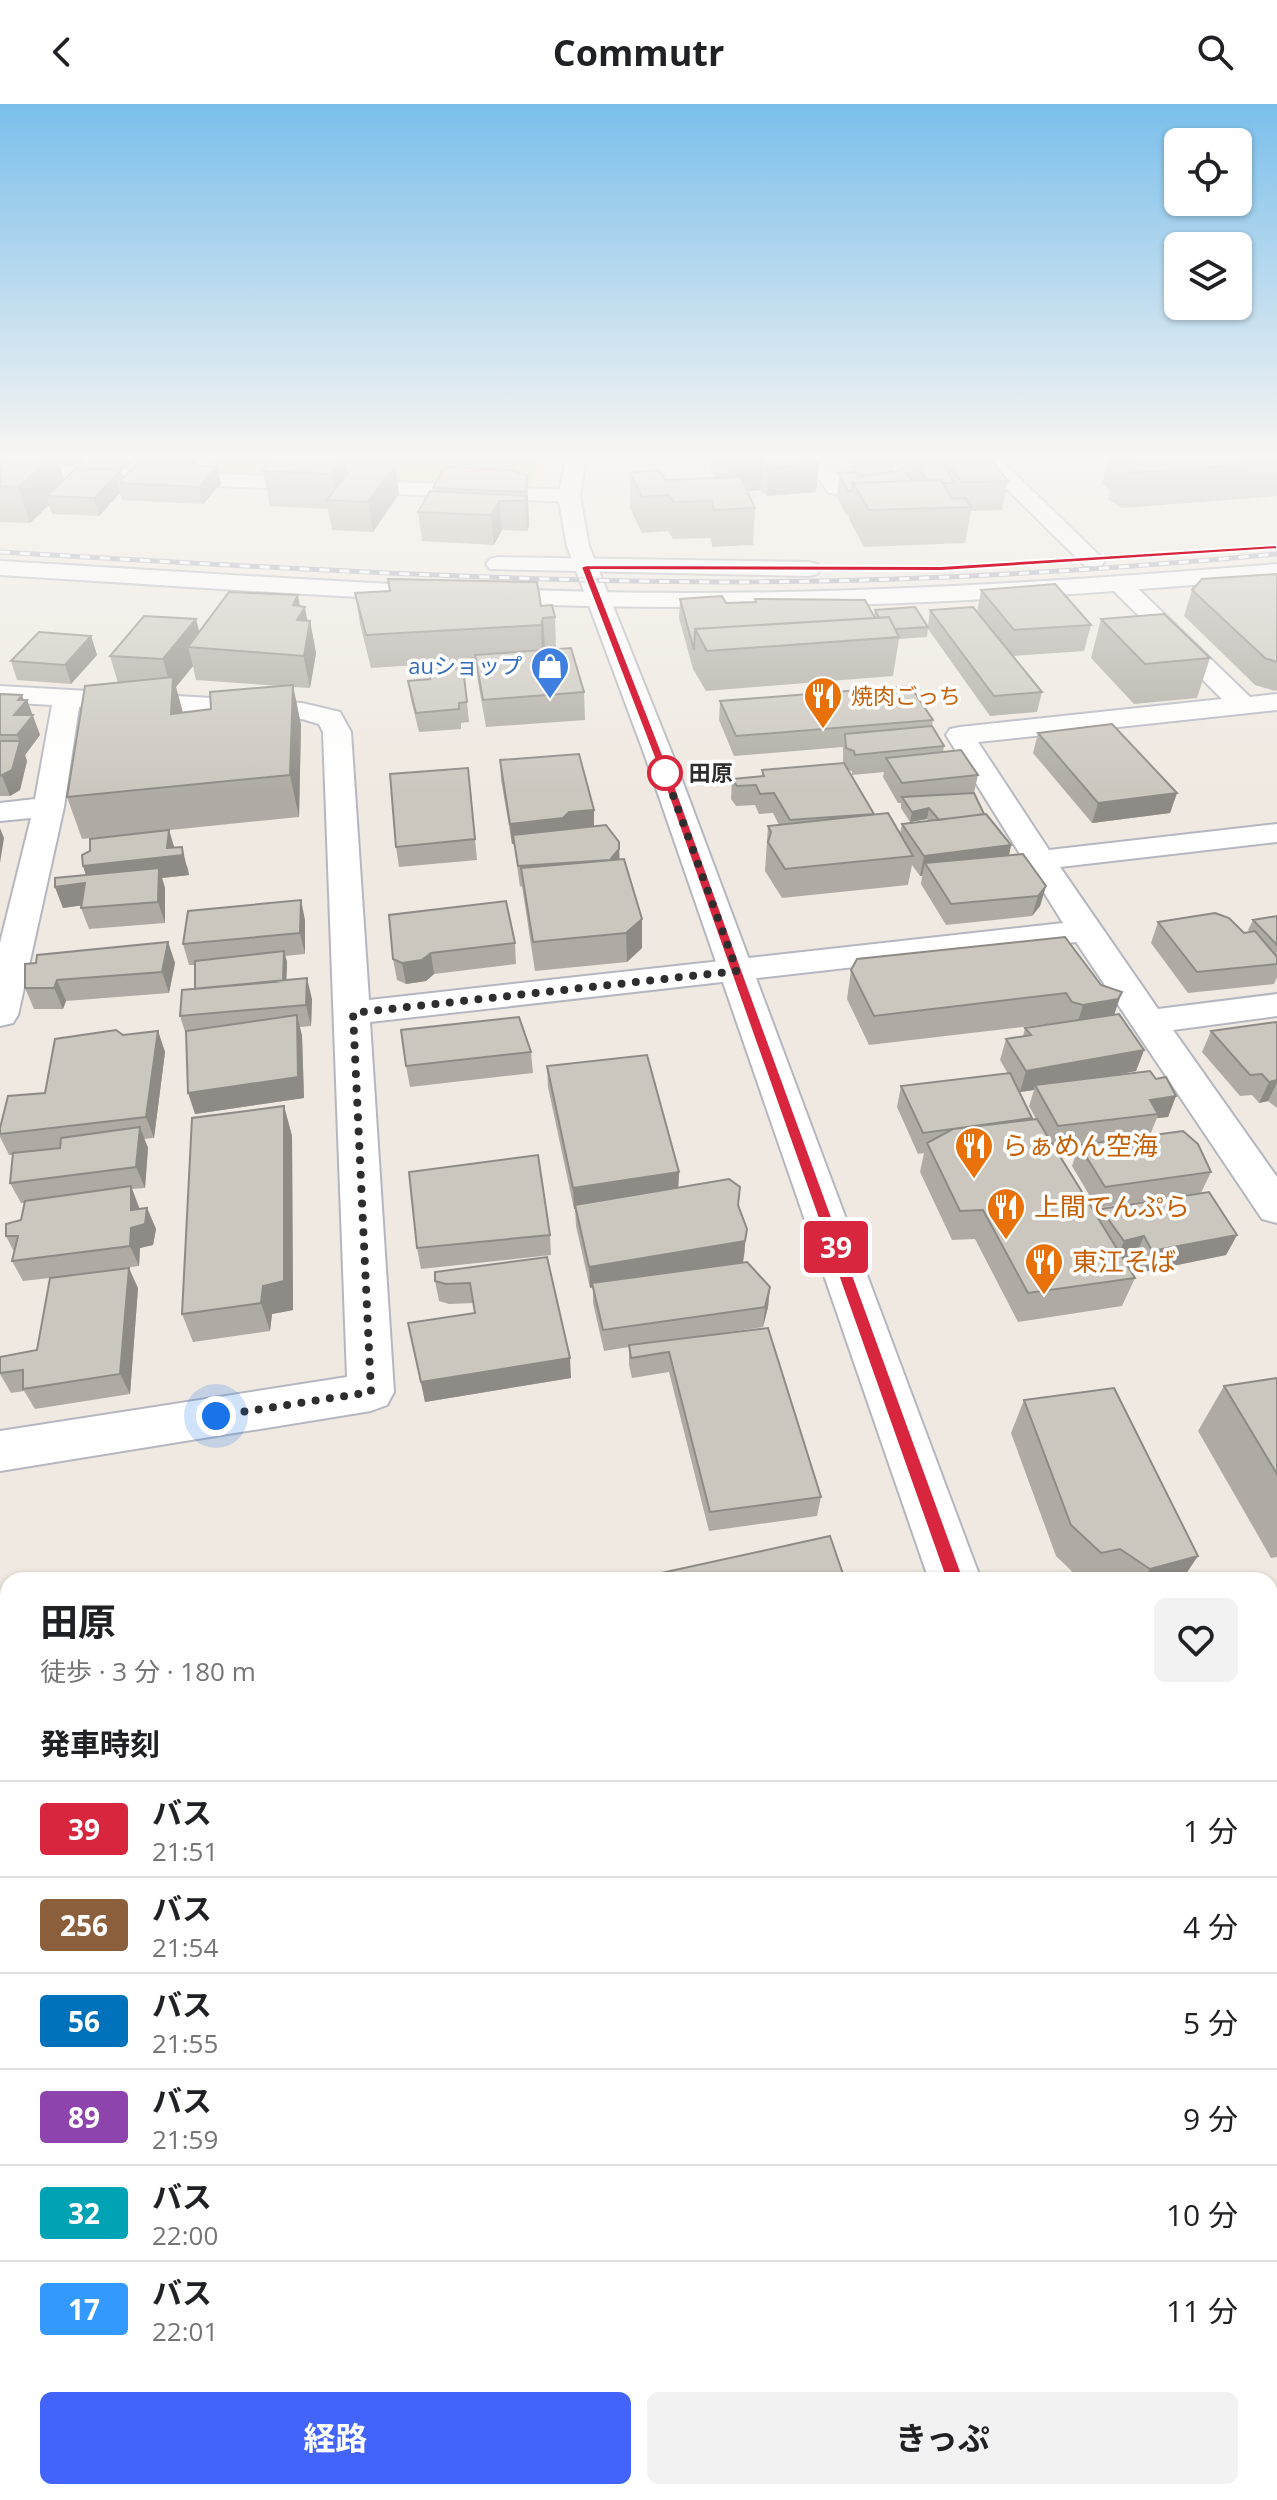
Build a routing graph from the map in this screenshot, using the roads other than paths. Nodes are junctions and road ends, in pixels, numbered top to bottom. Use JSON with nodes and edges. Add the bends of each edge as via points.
{"nodes":[{"id":1,"x":54,"y":571,"type":"edge"},
{"id":2,"x":587,"y":571,"type":"edge"},
{"id":3,"x":1277,"y":571,"type":"edge"},
{"id":4,"x":1120,"y":584,"type":"junction"},
{"id":5,"x":598,"y":599,"type":"junction"},
{"id":6,"x":0,"y":694,"type":"edge"},
{"id":7,"x":67,"y":698,"type":"junction"},
{"id":8,"x":1277,"y":702,"type":"edge"},
{"id":9,"x":1243,"y":705,"type":"junction"},
{"id":10,"x":49,"y":807,"type":"junction"},
{"id":11,"x":0,"y":812,"type":"edge"},
{"id":12,"x":1277,"y":833,"type":"edge"},
{"id":13,"x":1041,"y":860,"type":"junction"},
{"id":14,"x":1085,"y":931,"type":"junction"},
{"id":15,"x":737,"y":971,"type":"junction"},
{"id":16,"x":1277,"y":1005,"type":"edge"},
{"id":17,"x":353,"y":1013,"type":"junction"},
{"id":18,"x":0,"y":1015,"type":"edge"},
{"id":19,"x":1148,"y":1022,"type":"junction"},
{"id":20,"x":1277,"y":1208,"type":"edge"},
{"id":21,"x":0,"y":1451,"type":"edge"},
{"id":22,"x":952,"y":1572,"type":"edge"}],
"edges":[{"from":1,"to":5,"type":"street"},
{"from":2,"to":5,"type":"street"},
{"from":3,"to":4,"type":"street"},
{"from":4,"to":5,"type":"street","via":[[818,600]]},
{"from":4,"to":9,"type":"street"},
{"from":5,"to":15,"type":"street"},
{"from":6,"to":7,"type":"street"},
{"from":7,"to":10,"type":"street"},
{"from":7,"to":17,"type":"street","via":[[302,711],[330,718],[337,732]]},
{"from":8,"to":9,"type":"street"},
{"from":9,"to":13,"type":"street","via":[[960,735]]},
{"from":10,"to":11,"type":"street"},
{"from":10,"to":18,"type":"street"},
{"from":12,"to":13,"type":"street"},
{"from":13,"to":14,"type":"street"},
{"from":14,"to":15,"type":"street"},
{"from":14,"to":19,"type":"street"},
{"from":15,"to":17,"type":"street"},
{"from":15,"to":22,"type":"street"},
{"from":16,"to":19,"type":"street"},
{"from":17,"to":21,"type":"street","via":[[371,1392]]},
{"from":19,"to":20,"type":"street"}]}
